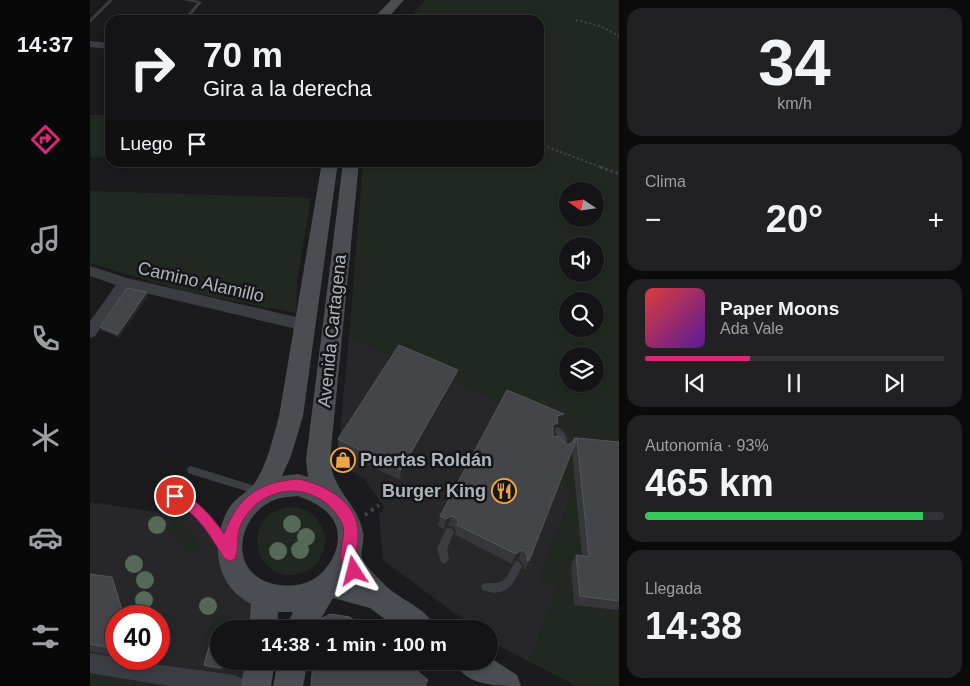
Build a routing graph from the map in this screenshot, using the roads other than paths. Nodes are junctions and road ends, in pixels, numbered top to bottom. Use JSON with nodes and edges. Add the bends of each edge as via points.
{"nodes":[{"id":1,"x":111,"y":0,"type":"edge"},
{"id":2,"x":185,"y":0,"type":"edge"},
{"id":3,"x":403,"y":3,"type":"edge"},
{"id":4,"x":189,"y":15,"type":"edge"},
{"id":5,"x":386,"y":15,"type":"edge"},
{"id":6,"x":399,"y":15,"type":"edge"},
{"id":7,"x":90,"y":22,"type":"edge"},
{"id":8,"x":90,"y":44,"type":"edge"},
{"id":9,"x":105,"y":46,"type":"edge"},
{"id":10,"x":329,"y":167,"type":"edge"},
{"id":11,"x":350,"y":167,"type":"edge"},
{"id":12,"x":90,"y":271,"type":"edge"},
{"id":13,"x":125,"y":283,"type":"junction"},
{"id":14,"x":306,"y":325,"type":"junction"},
{"id":15,"x":90,"y":332,"type":"edge"},
{"id":16,"x":557,"y":430,"type":"edge"},
{"id":17,"x":553,"y":440,"type":"edge"},
{"id":18,"x":191,"y":470,"type":"dead end"},
{"id":19,"x":262,"y":493,"type":"junction"},
{"id":20,"x":175,"y":496,"type":"dead end"},
{"id":21,"x":330,"y":496,"type":"junction"},
{"id":22,"x":449,"y":532,"type":"edge"},
{"id":23,"x":230,"y":555,"type":"junction"},
{"id":24,"x":348,"y":558,"type":"junction"},
{"id":25,"x":444,"y":559,"type":"dead end"},
{"id":26,"x":517,"y":566,"type":"edge"},
{"id":27,"x":486,"y":587,"type":"dead end"},
{"id":28,"x":326,"y":588,"type":"junction"},
{"id":29,"x":265,"y":596,"type":"junction"},
{"id":30,"x":378,"y":597,"type":"junction"},
{"id":31,"x":263,"y":620,"type":"edge"},
{"id":32,"x":305,"y":620,"type":"edge"},
{"id":33,"x":410,"y":620,"type":"edge"},
{"id":34,"x":90,"y":663,"type":"edge"},
{"id":35,"x":259,"y":670,"type":"edge"},
{"id":36,"x":291,"y":670,"type":"edge"},
{"id":37,"x":482,"y":670,"type":"edge"},
{"id":38,"x":235,"y":686,"type":"edge"},
{"id":39,"x":256,"y":686,"type":"edge"},
{"id":40,"x":288,"y":686,"type":"edge"},
{"id":41,"x":506,"y":686,"type":"edge"}],
"edges":[{"from":1,"to":7,"type":"lane"},
{"from":2,"to":4,"type":"lane","via":[[200,3]]},
{"from":3,"to":5,"type":"main road"},
{"from":3,"to":6,"type":"main road"},
{"from":8,"to":9,"type":"street"},
{"from":10,"to":14,"type":"main road","name":"Avenida Cartagena"},
{"from":11,"to":21,"type":"main road","name":"Avenida Cartagena","via":[[318,460],[320,478]]},
{"from":12,"to":13,"type":"street","name":"Camino Alamillo"},
{"from":13,"to":14,"type":"street","name":"Camino Alamillo"},
{"from":13,"to":15,"type":"street"},
{"from":14,"to":19,"type":"main road","name":"Avenida Cartagena","via":[[291,416],[279,456]]},
{"from":16,"to":17,"type":"lane","via":[[564,441],[563,451]]},
{"from":18,"to":19,"type":"lane"},
{"from":19,"to":21,"type":"main road","via":[[280,486],[298,485],[315,488]]},
{"from":19,"to":23,"type":"main road","via":[[236,519],[230,536]]},
{"from":20,"to":23,"type":"lane","via":[[208,522]]},
{"from":21,"to":24,"type":"main road","via":[[350,524]]},
{"from":22,"to":25,"type":"lane","via":[[442,549]]},
{"from":23,"to":29,"type":"main road","via":[[236,572],[248,586]]},
{"from":24,"to":28,"type":"main road"},
{"from":24,"to":30,"type":"main road","via":[[354,571]]},
{"from":26,"to":27,"type":"lane","via":[[503,587],[497,590]]},
{"from":28,"to":29,"type":"main road","via":[[302,598],[283,600]]},
{"from":28,"to":30,"type":"main road","via":[[348,587]]},
{"from":28,"to":32,"type":"main road"},
{"from":29,"to":31,"type":"main road"},
{"from":30,"to":33,"type":"main road"},
{"from":34,"to":38,"type":"street"},
{"from":35,"to":39,"type":"main road"},
{"from":36,"to":40,"type":"main road"},
{"from":37,"to":41,"type":"main road"}]}
